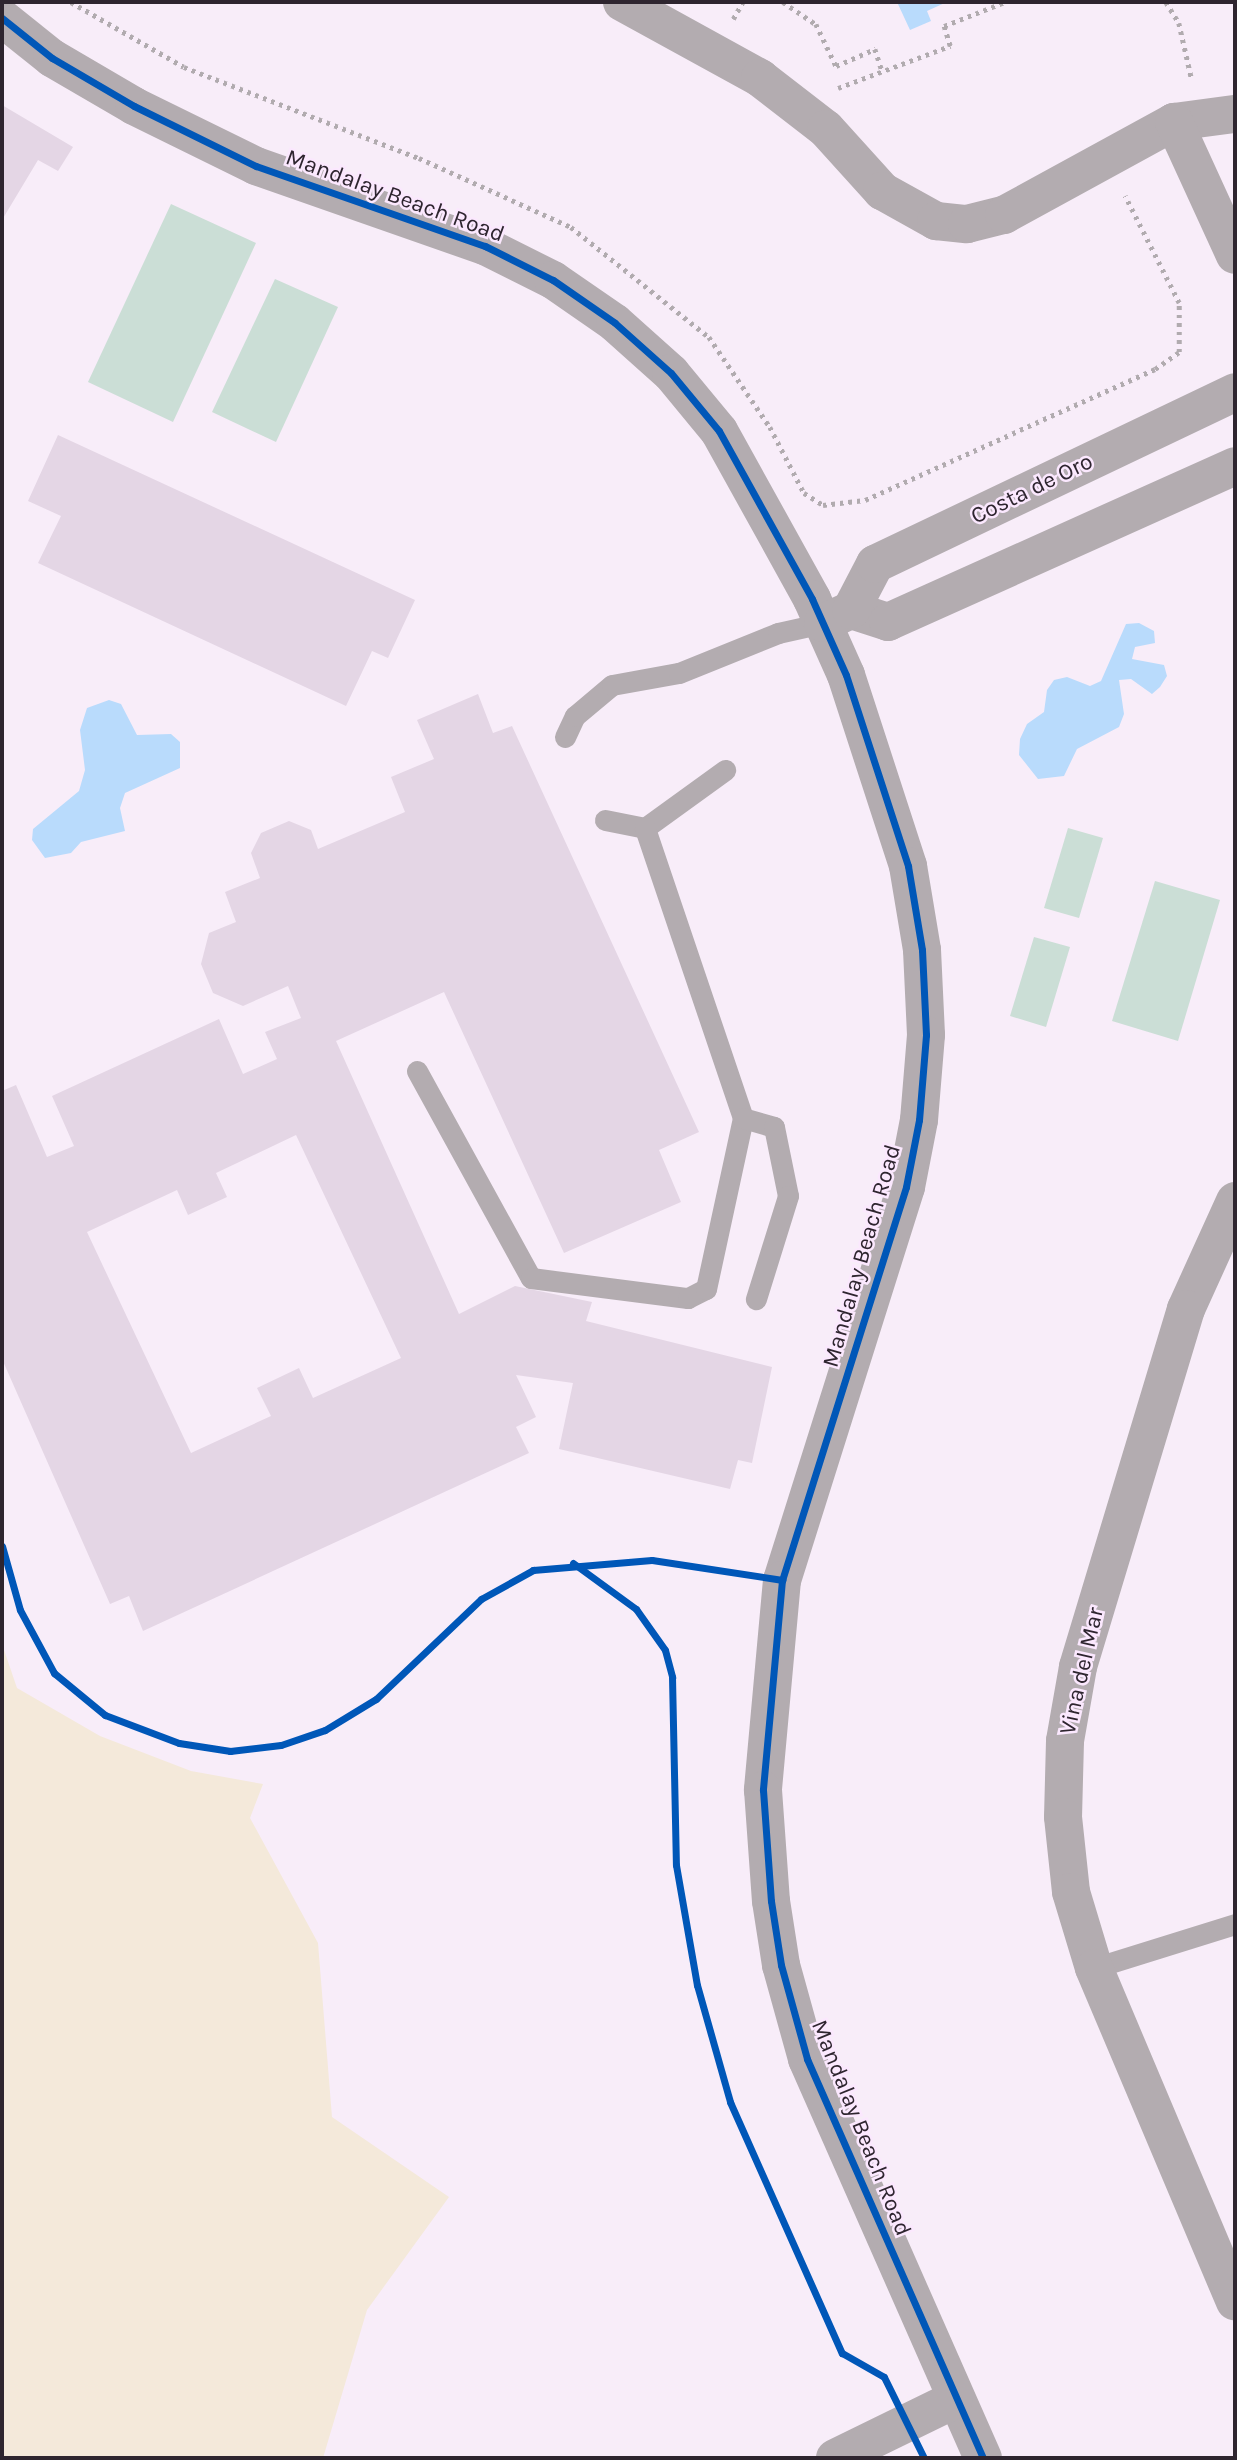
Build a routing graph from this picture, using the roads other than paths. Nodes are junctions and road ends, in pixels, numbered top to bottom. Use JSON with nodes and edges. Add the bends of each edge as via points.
{"nodes":[{"id":1,"x":622,"y":2,"type":"edge"},
{"id":2,"x":2,"y":18,"type":"edge"},
{"id":3,"x":1235,"y":114,"type":"edge"},
{"id":4,"x":1185,"y":120,"type":"junction"},
{"id":5,"x":1235,"y":255,"type":"edge"},
{"id":6,"x":1235,"y":392,"type":"edge"},
{"id":7,"x":1235,"y":466,"type":"edge"},
{"id":8,"x":837,"y":617,"type":"junction"},
{"id":9,"x":565,"y":737,"type":"dead end"},
{"id":10,"x":726,"y":770,"type":"dead end"},
{"id":11,"x":605,"y":820,"type":"dead end"},
{"id":12,"x":645,"y":828,"type":"junction"},
{"id":13,"x":417,"y":1071,"type":"dead end"},
{"id":14,"x":743,"y":1118,"type":"junction"},
{"id":15,"x":1235,"y":1201,"type":"edge"},
{"id":16,"x":756,"y":1299,"type":"dead end"},
{"id":17,"x":1235,"y":1924,"type":"edge"},
{"id":18,"x":1094,"y":1968,"type":"junction"},
{"id":19,"x":1235,"y":2301,"type":"edge"},
{"id":20,"x":954,"y":2400,"type":"junction"},
{"id":21,"x":835,"y":2458,"type":"edge"},
{"id":22,"x":983,"y":2458,"type":"edge"}],
"edges":[{"from":1,"to":4,"type":"street","via":[[760,78],[825,129],[881,191],[936,221],[967,223],[1004,215]]},
{"from":2,"to":8,"type":"street","name":"Mandalay Beach Road","via":[[52,58],[146,112],[256,166],[485,246],[553,280],[615,323],[671,373],[719,431]]},
{"from":3,"to":4,"type":"street"},
{"from":4,"to":5,"type":"street"},
{"from":6,"to":8,"type":"street","name":"Costa de Oro","via":[[875,564]]},
{"from":7,"to":8,"type":"street","via":[[888,622]]},
{"from":8,"to":9,"type":"lane","via":[[778,634],[679,673],[612,685],[575,716]]},
{"from":8,"to":20,"type":"street","name":"Mandalay Beach Road","via":[[908,866],[922,950],[926,1035],[919,1120],[906,1187],[782,1580],[763,1790],[781,1965],[807,2059]]},
{"from":10,"to":12,"type":"lane"},
{"from":11,"to":12,"type":"lane"},
{"from":12,"to":14,"type":"lane"},
{"from":13,"to":14,"type":"lane","via":[[531,1278],[627,1294],[688,1298],[706,1290]]},
{"from":14,"to":16,"type":"lane","via":[[774,1127],[788,1196]]},
{"from":15,"to":18,"type":"street","name":"Vina del Mar","via":[[1186,1310],[1078,1667],[1065,1741],[1063,1817],[1071,1892]]},
{"from":17,"to":18,"type":"lane"},
{"from":18,"to":19,"type":"street","name":"Vina del Mar"},
{"from":20,"to":21,"type":"street"},
{"from":20,"to":22,"type":"street","name":"Mandalay Beach Road"}]}
